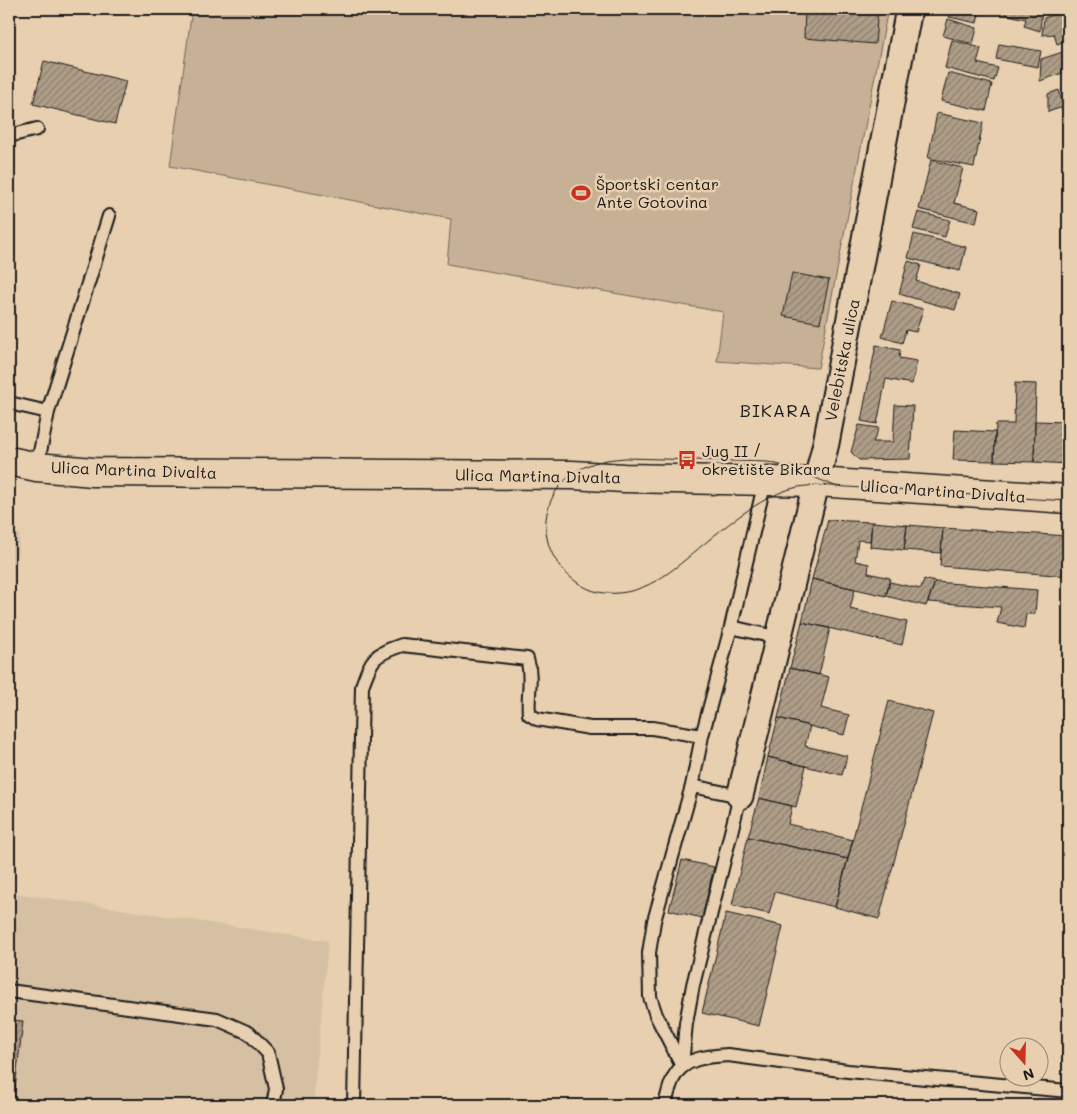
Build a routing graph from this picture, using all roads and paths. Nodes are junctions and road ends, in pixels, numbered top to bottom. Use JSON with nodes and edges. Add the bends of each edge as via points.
{"nodes":[{"id":1,"x":909,"y":9,"type":"edge"},
{"id":2,"x":36,"y":129,"type":"dead end"},
{"id":3,"x":9,"y":136,"type":"edge"},
{"id":4,"x":109,"y":216,"type":"dead end"},
{"id":5,"x":9,"y":403,"type":"edge"},
{"id":6,"x":48,"y":412,"type":"junction"},
{"id":7,"x":9,"y":461,"type":"edge"},
{"id":8,"x":37,"y":467,"type":"junction"},
{"id":9,"x":765,"y":481,"type":"junction"},
{"id":10,"x":817,"y":482,"type":"junction"},
{"id":11,"x":1068,"y":499,"type":"edge"},
{"id":12,"x":730,"y":627,"type":"junction"},
{"id":13,"x":778,"y":638,"type":"junction"},
{"id":14,"x":702,"y":736,"type":"junction"},
{"id":15,"x":692,"y":786,"type":"junction"},
{"id":16,"x":740,"y":796,"type":"junction"},
{"id":17,"x":9,"y":991,"type":"edge"},
{"id":18,"x":682,"y":1066,"type":"junction"},
{"id":19,"x":1068,"y":1091,"type":"edge"},
{"id":20,"x":273,"y":1105,"type":"edge"},
{"id":21,"x":354,"y":1105,"type":"edge"},
{"id":22,"x":664,"y":1105,"type":"edge"}],
"edges":[{"from":1,"to":10,"type":"street","name":"Velebitska ulica"},
{"from":2,"to":3,"type":"lane"},
{"from":4,"to":6,"type":"lane"},
{"from":5,"to":6,"type":"lane"},
{"from":6,"to":8,"type":"lane"},
{"from":7,"to":8,"type":"street","name":"Ulica Martina Divalta"},
{"from":8,"to":9,"type":"street","name":"Ulica Martina Divalta","via":[[93,472],[572,475]]},
{"from":9,"to":10,"type":"street","name":"Ulica Martina Divalta"},
{"from":9,"to":12,"type":"lane"},
{"from":10,"to":11,"type":"street","name":"Ulica Martina Divalta"},
{"from":10,"to":13,"type":"street","name":"Velebitska ulica"},
{"from":12,"to":13,"type":"lane"},
{"from":12,"to":14,"type":"lane"},
{"from":13,"to":16,"type":"street","name":"Velebitska ulica"},
{"from":14,"to":15,"type":"lane"},
{"from":14,"to":21,"type":"lane","via":[[652,728],[590,728],[537,719],[529,714],[530,668],[526,659],[402,645],[383,651],[371,661],[362,686]]},
{"from":15,"to":16,"type":"lane"},
{"from":15,"to":18,"type":"lane","via":[[654,921],[649,953],[650,997]]},
{"from":16,"to":18,"type":"lane","via":[[693,985]]},
{"from":17,"to":20,"type":"lane","via":[[217,1019],[249,1033],[268,1053],[276,1089]]},
{"from":18,"to":19,"type":"lane","via":[[710,1056],[728,1054],[848,1071]]},
{"from":18,"to":22,"type":"lane","via":[[673,1078]]}]}
